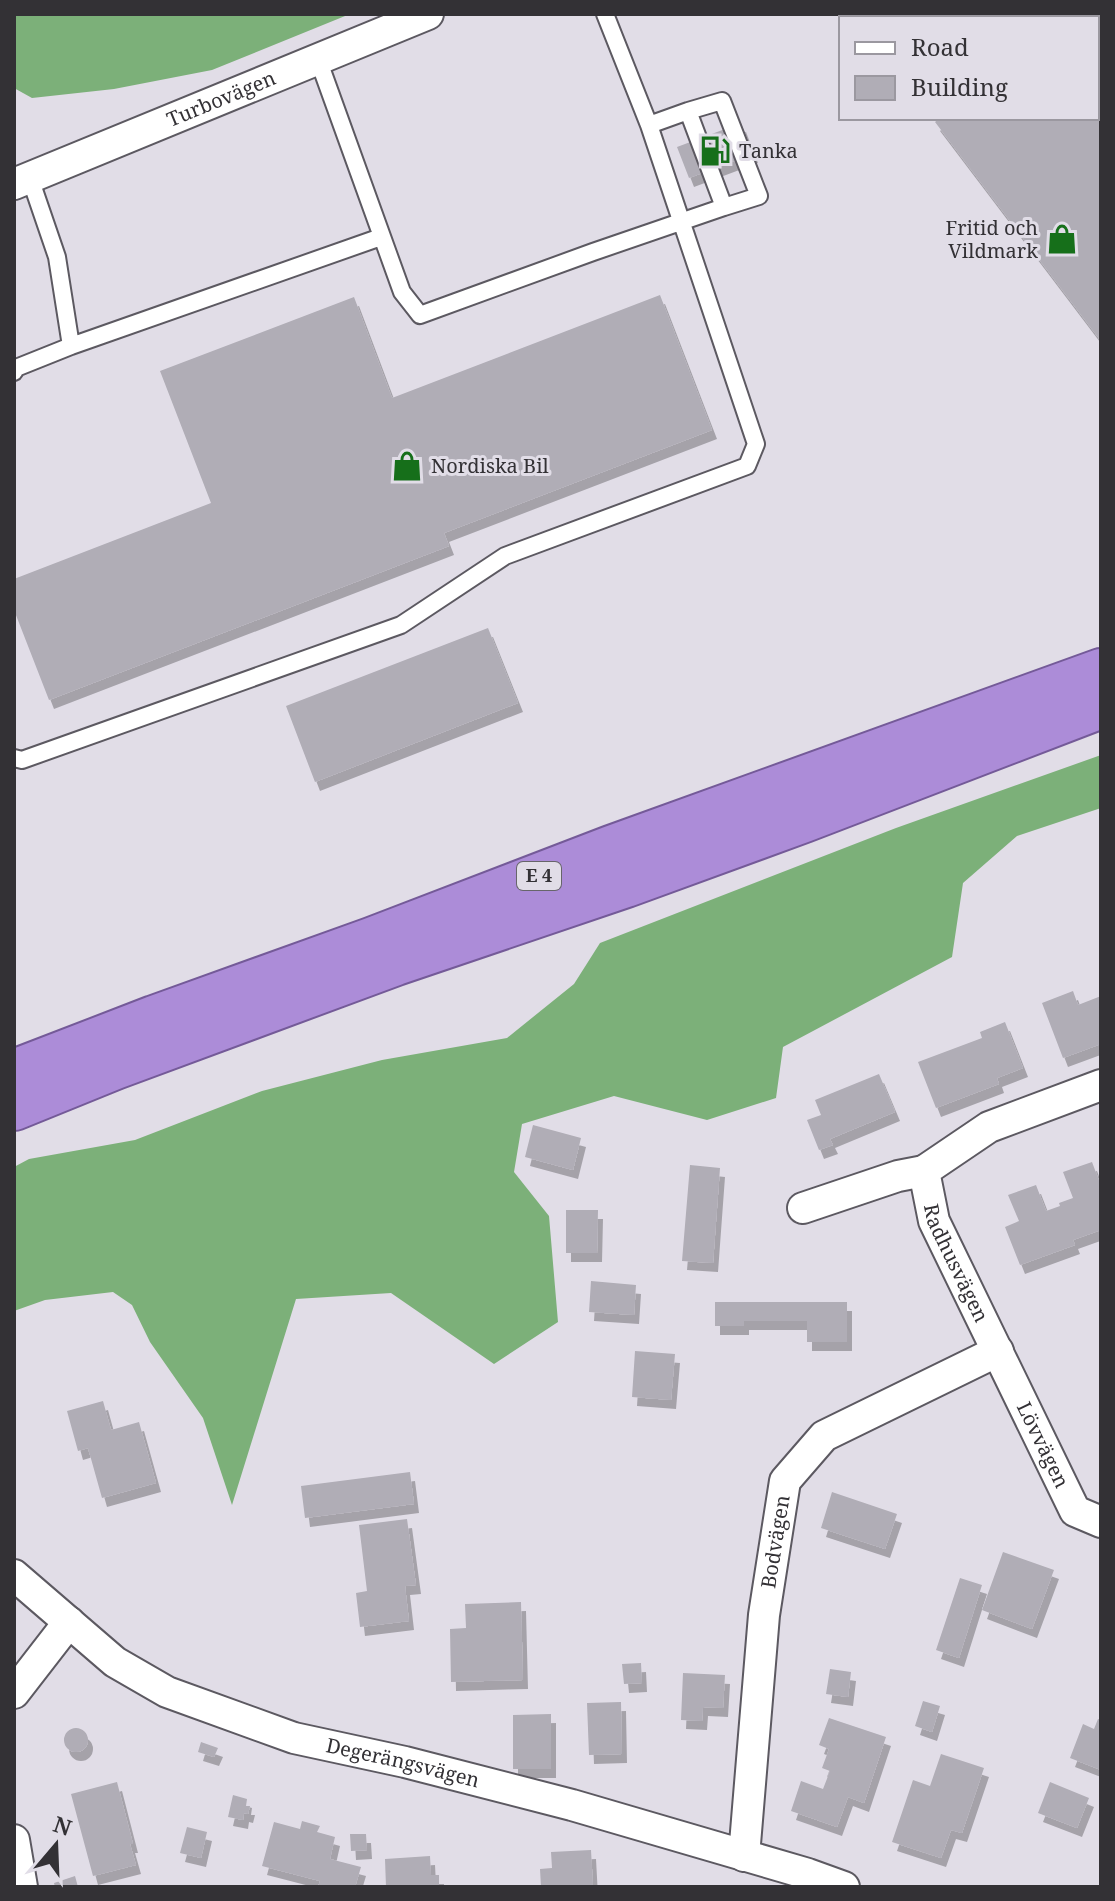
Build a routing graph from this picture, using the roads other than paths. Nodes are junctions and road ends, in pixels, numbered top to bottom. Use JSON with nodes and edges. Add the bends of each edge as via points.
{"nodes":[{"id":1,"x":428,"y":14,"type":"edge"},
{"id":2,"x":605,"y":14,"type":"edge"},
{"id":3,"x":318,"y":59,"type":"junction"},
{"id":4,"x":688,"y":111,"type":"junction"},
{"id":5,"x":649,"y":125,"type":"junction"},
{"id":6,"x":22,"y":181,"type":"edge"},
{"id":7,"x":724,"y":207,"type":"junction"},
{"id":8,"x":682,"y":221,"type":"junction"},
{"id":9,"x":381,"y":237,"type":"junction"},
{"id":10,"x":71,"y":346,"type":"junction"},
{"id":11,"x":14,"y":372,"type":"edge"},
{"id":12,"x":1101,"y":656,"type":"edge"},
{"id":13,"x":1101,"y":671,"type":"edge"},
{"id":14,"x":1101,"y":706,"type":"edge"},
{"id":15,"x":1101,"y":712,"type":"edge"},
{"id":16,"x":1030,"y":734,"type":"junction"},
{"id":17,"x":924,"y":736,"type":"junction"},
{"id":18,"x":14,"y":758,"type":"edge"},
{"id":19,"x":14,"y":1072,"type":"edge"},
{"id":20,"x":1101,"y":1085,"type":"edge"},
{"id":21,"x":14,"y":1108,"type":"edge"},
{"id":22,"x":924,"y":1171,"type":"junction"},
{"id":23,"x":803,"y":1208,"type":"dead end"},
{"id":24,"x":998,"y":1351,"type":"junction"},
{"id":25,"x":1101,"y":1522,"type":"edge"},
{"id":26,"x":14,"y":1575,"type":"edge"},
{"id":27,"x":69,"y":1622,"type":"junction"},
{"id":28,"x":14,"y":1693,"type":"edge"},
{"id":29,"x":14,"y":1840,"type":"edge"},
{"id":30,"x":760,"y":1869,"type":"edge"},
{"id":31,"x":22,"y":1887,"type":"edge"},
{"id":32,"x":844,"y":1887,"type":"edge"}],
"edges":[{"from":1,"to":3,"type":"street","name":"Turbovägen"},
{"from":2,"to":5,"type":"lane"},
{"from":3,"to":6,"type":"street","name":"Turbovägen"},
{"from":3,"to":9,"type":"lane"},
{"from":4,"to":5,"type":"lane"},
{"from":4,"to":7,"type":"lane"},
{"from":4,"to":7,"type":"lane","via":[[722,101],[759,196]]},
{"from":5,"to":8,"type":"lane"},
{"from":6,"to":10,"type":"lane","via":[[57,257]]},
{"from":7,"to":8,"type":"lane"},
{"from":8,"to":9,"type":"lane","via":[[420,315],[402,292]]},
{"from":8,"to":18,"type":"lane","via":[[756,444],[747,466],[505,556],[401,625],[22,760]]},
{"from":9,"to":10,"type":"lane"},
{"from":10,"to":11,"type":"lane"},
{"from":12,"to":17,"type":"highway","number":"E 4"},
{"from":13,"to":17,"type":"highway","number":"E 4"},
{"from":14,"to":16,"type":"highway","number":"E 4"},
{"from":15,"to":16,"type":"highway","number":"E 4"},
{"from":16,"to":21,"type":"highway","number":"E 4","via":[[626,885],[366,974]]},
{"from":17,"to":19,"type":"highway","number":"E 4"},
{"from":20,"to":22,"type":"street","via":[[989,1127]]},
{"from":22,"to":23,"type":"street"},
{"from":22,"to":24,"type":"street","name":"Radhusvägen","via":[[934,1221]]},
{"from":24,"to":25,"type":"street","name":"Lövvägen","via":[[1075,1511]]},
{"from":24,"to":30,"type":"street","name":"Bodvägen","via":[[824,1436],[785,1481],[764,1615]]},
{"from":26,"to":27,"type":"street","name":"Degerängsvägen"},
{"from":27,"to":28,"type":"street"},
{"from":27,"to":30,"type":"street","name":"Degerängsvägen","via":[[115,1662],[167,1692],[252,1724],[572,1805]]},
{"from":29,"to":31,"type":"street"},
{"from":30,"to":32,"type":"street","name":"Degerängsvägen"}]}
